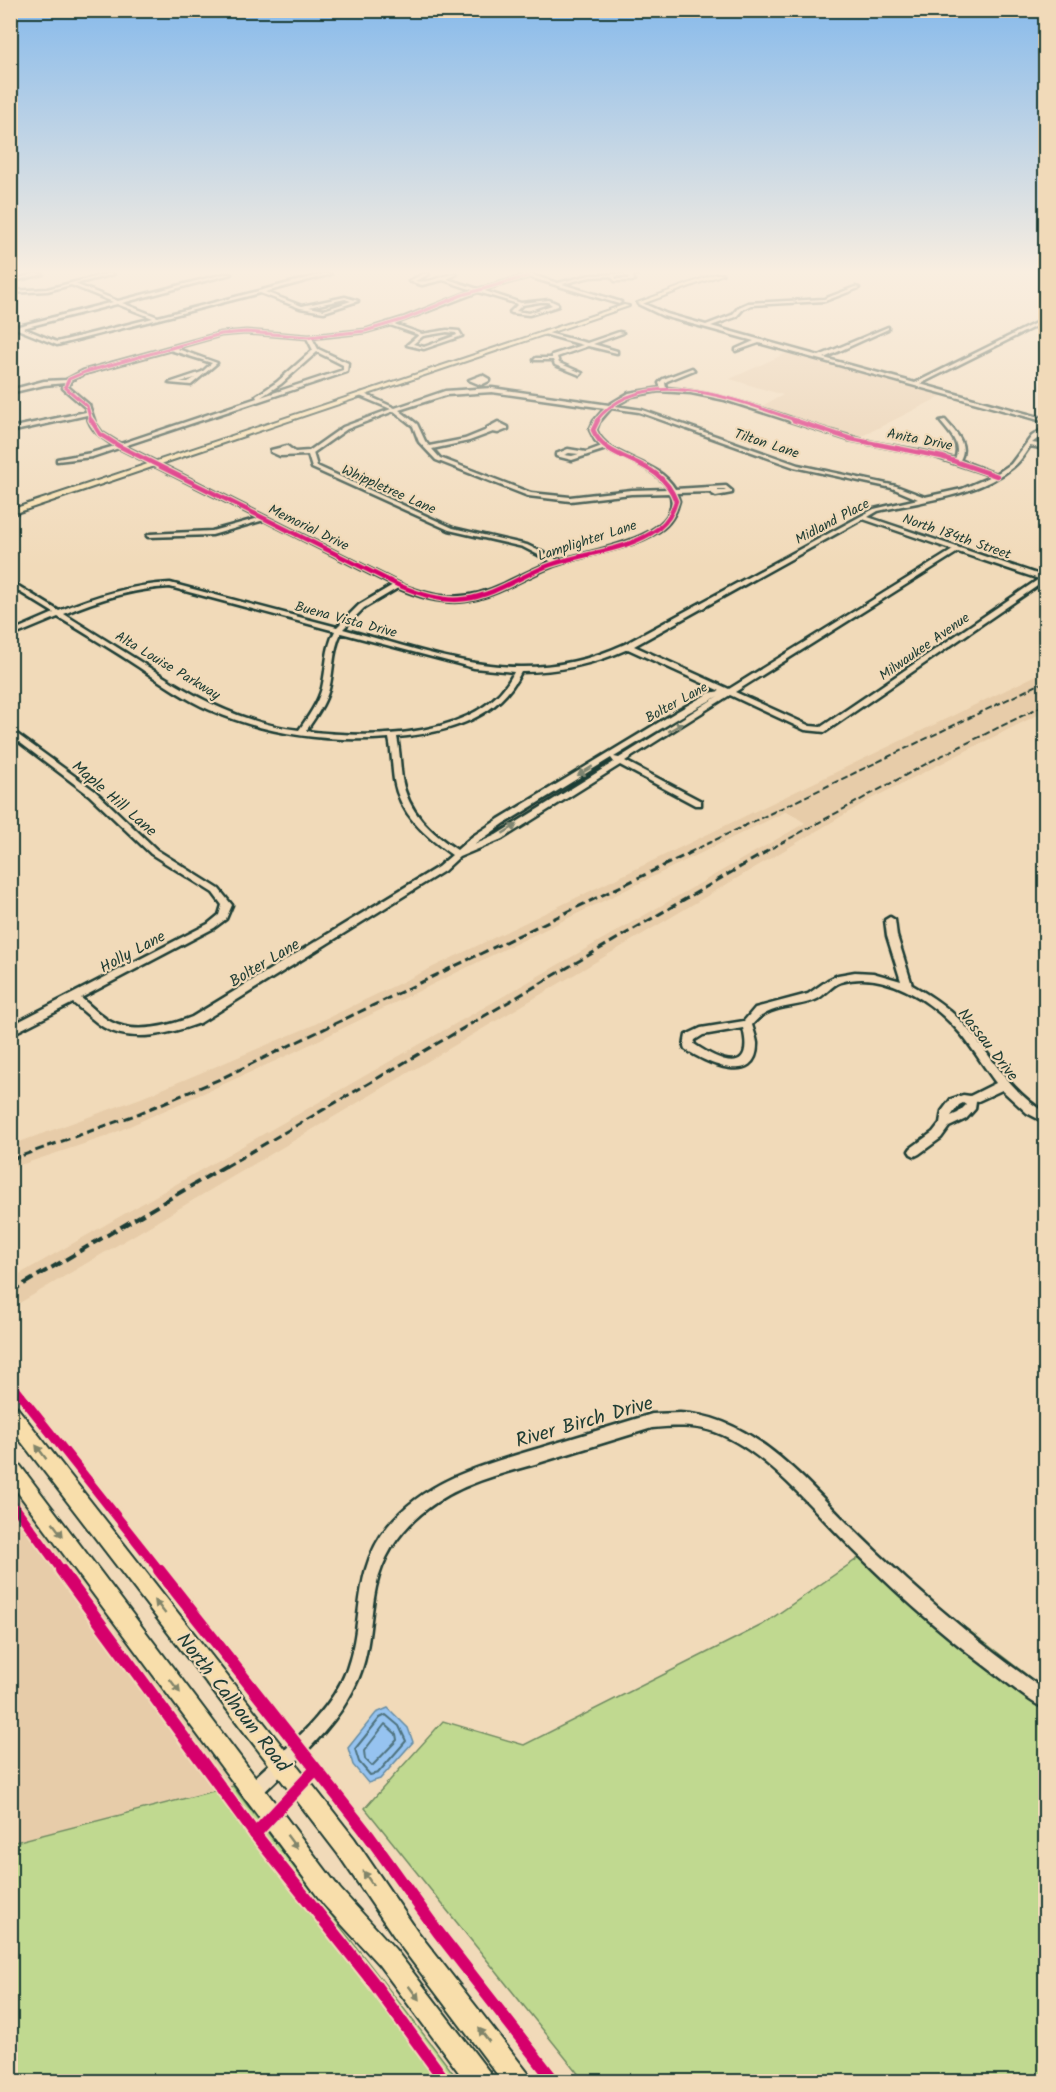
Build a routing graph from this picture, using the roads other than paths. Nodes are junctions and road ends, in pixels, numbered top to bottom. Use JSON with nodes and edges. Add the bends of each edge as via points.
{"nodes":[{"id":1,"x":86,"y":372,"type":"edge"},
{"id":2,"x":292,"y":372,"type":"edge"},
{"id":3,"x":343,"y":372,"type":"edge"},
{"id":4,"x":431,"y":372,"type":"edge"},
{"id":5,"x":575,"y":372,"type":"edge"},
{"id":6,"x":687,"y":372,"type":"edge"},
{"id":7,"x":867,"y":372,"type":"edge"},
{"id":8,"x":942,"y":372,"type":"edge"},
{"id":9,"x":204,"y":373,"type":"joint"},
{"id":10,"x":580,"y":374,"type":"dead end"},
{"id":11,"x":66,"y":381,"type":"junction"},
{"id":12,"x":663,"y":385,"type":"junction"},
{"id":13,"x":915,"y":385,"type":"junction"},
{"id":14,"x":10,"y":392,"type":"edge"},
{"id":15,"x":362,"y":395,"type":"junction"},
{"id":16,"x":352,"y":398,"type":"junction"},
{"id":17,"x":611,"y":406,"type":"junction"},
{"id":18,"x":237,"y":407,"type":"junction"},
{"id":19,"x":393,"y":410,"type":"junction"},
{"id":20,"x":88,"y":413,"type":"junction"},
{"id":21,"x":943,"y":421,"type":"dead end"},
{"id":22,"x":1046,"y":422,"type":"edge"},
{"id":23,"x":1046,"y":429,"type":"edge"},
{"id":24,"x":10,"y":430,"type":"edge"},
{"id":25,"x":492,"y":430,"type":"dead end"},
{"id":26,"x":1030,"y":444,"type":"junction"},
{"id":27,"x":119,"y":446,"type":"junction"},
{"id":28,"x":606,"y":447,"type":"junction"},
{"id":29,"x":1046,"y":447,"type":"edge"},
{"id":30,"x":428,"y":448,"type":"junction"},
{"id":31,"x":292,"y":452,"type":"dead end"},
{"id":32,"x":310,"y":453,"type":"junction"},
{"id":33,"x":584,"y":453,"type":"dead end"},
{"id":34,"x":59,"y":460,"type":"dead end"},
{"id":35,"x":957,"y":460,"type":"junction"},
{"id":36,"x":153,"y":465,"type":"junction"},
{"id":37,"x":997,"y":476,"type":"junction"},
{"id":38,"x":672,"y":489,"type":"junction"},
{"id":39,"x":712,"y":490,"type":"dead end"},
{"id":40,"x":924,"y":499,"type":"junction"},
{"id":41,"x":10,"y":513,"type":"edge"},
{"id":42,"x":862,"y":517,"type":"junction"},
{"id":43,"x":262,"y":519,"type":"junction"},
{"id":44,"x":150,"y":536,"type":"dead end"},
{"id":45,"x":958,"y":549,"type":"junction"},
{"id":46,"x":558,"y":563,"type":"junction"},
{"id":47,"x":1044,"y":578,"type":"edge"},
{"id":48,"x":10,"y":583,"type":"edge"},
{"id":49,"x":398,"y":585,"type":"junction"},
{"id":50,"x":458,"y":599,"type":"joint"},
{"id":51,"x":60,"y":615,"type":"junction"},
{"id":52,"x":339,"y":629,"type":"junction"},
{"id":53,"x":10,"y":634,"type":"edge"},
{"id":54,"x":628,"y":646,"type":"junction"},
{"id":55,"x":518,"y":671,"type":"junction"},
{"id":56,"x":727,"y":692,"type":"junction"},
{"id":57,"x":302,"y":731,"type":"junction"},
{"id":58,"x":10,"y":732,"type":"edge"},
{"id":59,"x":393,"y":736,"type":"junction"},
{"id":60,"x":609,"y":756,"type":"junction"},
{"id":61,"x":620,"y":762,"type":"junction"},
{"id":62,"x":698,"y":803,"type":"dead end"},
{"id":63,"x":458,"y":855,"type":"junction"},
{"id":64,"x":202,"y":883,"type":"joint"},
{"id":65,"x":890,"y":920,"type":"dead end"},
{"id":66,"x":908,"y":988,"type":"junction"},
{"id":67,"x":74,"y":998,"type":"junction"},
{"id":68,"x":747,"y":1024,"type":"junction"},
{"id":69,"x":10,"y":1031,"type":"edge"},
{"id":70,"x":1001,"y":1085,"type":"junction"},
{"id":71,"x":1046,"y":1119,"type":"edge"},
{"id":72,"x":915,"y":1151,"type":"dead end"},
{"id":73,"x":10,"y":1412,"type":"edge"},
{"id":74,"x":10,"y":1466,"type":"edge"},
{"id":75,"x":1046,"y":1701,"type":"edge"},
{"id":76,"x":281,"y":1763,"type":"junction"},
{"id":77,"x":254,"y":1791,"type":"junction"},
{"id":78,"x":481,"y":2082,"type":"edge"},
{"id":79,"x":519,"y":2082,"type":"edge"}],
"edges":[{"from":1,"to":11,"type":"street"},
{"from":2,"to":18,"type":"street"},
{"from":3,"to":18,"type":"street"},
{"from":4,"to":15,"type":"main road"},
{"from":5,"to":10,"type":"street"},
{"from":6,"to":12,"type":"street"},
{"from":7,"to":13,"type":"street"},
{"from":8,"to":13,"type":"street"},
{"from":9,"to":9,"type":"street","via":[[177,379],[172,383],[186,385]]},
{"from":11,"to":14,"type":"street"},
{"from":11,"to":20,"type":"street","name":"Memorial Drive","via":[[65,388],[83,401]]},
{"from":12,"to":17,"type":"street","name":"Anita Drive","via":[[635,393]]},
{"from":12,"to":35,"type":"street","name":"Anita Drive","via":[[709,394],[852,439]]},
{"from":13,"to":22,"type":"street"},
{"from":15,"to":16,"type":"main road"},
{"from":15,"to":19,"type":"street"},
{"from":16,"to":19,"type":"street"},
{"from":16,"to":36,"type":"main road"},
{"from":17,"to":19,"type":"street","name":"Tilton Lane","via":[[478,386]]},
{"from":17,"to":28,"type":"street","via":[[593,427],[596,438]]},
{"from":17,"to":40,"type":"street","name":"Tilton Lane","via":[[653,415],[796,466],[894,486]]},
{"from":18,"to":27,"type":"street"},
{"from":19,"to":30,"type":"street","via":[[414,423]]},
{"from":19,"to":32,"type":"street","via":[[345,428]]},
{"from":20,"to":24,"type":"street"},
{"from":20,"to":27,"type":"street","name":"Memorial Drive","via":[[100,434]]},
{"from":21,"to":35,"type":"street","via":[[961,445]]},
{"from":23,"to":26,"type":"street","name":"Midland Place"},
{"from":25,"to":30,"type":"street"},
{"from":26,"to":29,"type":"street"},
{"from":26,"to":37,"type":"street","name":"Midland Place","via":[[1013,465]]},
{"from":27,"to":34,"type":"street"},
{"from":27,"to":36,"type":"street","name":"Memorial Drive"},
{"from":28,"to":33,"type":"street"},
{"from":28,"to":38,"type":"street","via":[[654,470]]},
{"from":30,"to":38,"type":"street","via":[[445,462],[539,497],[570,499]]},
{"from":31,"to":32,"type":"street"},
{"from":32,"to":46,"type":"street","name":"Whippletree Lane","via":[[314,467],[365,492],[451,529],[525,546]]},
{"from":35,"to":37,"type":"street","name":"Anita Drive"},
{"from":36,"to":41,"type":"main road"},
{"from":36,"to":43,"type":"street","name":"Memorial Drive"},
{"from":37,"to":40,"type":"street","name":"Midland Place","via":[[964,490]]},
{"from":38,"to":39,"type":"street"},
{"from":38,"to":46,"type":"street","name":"Lamplighter Lane","via":[[675,507],[662,526],[629,543]]},
{"from":40,"to":42,"type":"street","name":"Midland Place","via":[[881,508]]},
{"from":42,"to":45,"type":"street","name":"North 184th Street"},
{"from":42,"to":54,"type":"street","name":"Midland Place"},
{"from":43,"to":44,"type":"street","via":[[212,533]]},
{"from":43,"to":49,"type":"street","name":"Memorial Drive"},
{"from":45,"to":47,"type":"street","name":"North 184th Street"},
{"from":45,"to":56,"type":"street","name":"Bolter Lane"},
{"from":46,"to":50,"type":"street","name":"Lamplighter Lane","via":[[490,594]]},
{"from":47,"to":56,"type":"street","name":"Milwaukee Avenue","via":[[827,728],[815,730]]},
{"from":48,"to":51,"type":"street","name":"Alta Louise Parkway"},
{"from":49,"to":50,"type":"street","name":"Memorial Drive","via":[[430,598]]},
{"from":49,"to":52,"type":"street","via":[[365,604]]},
{"from":51,"to":52,"type":"street","name":"Buena Vista Drive","via":[[124,591],[170,585]]},
{"from":51,"to":53,"type":"street","name":"Buena Vista Drive"},
{"from":51,"to":57,"type":"street","name":"Alta Louise Parkway","via":[[212,708],[258,723]]},
{"from":52,"to":55,"type":"street","name":"Buena Vista Drive","via":[[462,663]]},
{"from":52,"to":57,"type":"street","via":[[329,653],[323,695]]},
{"from":54,"to":55,"type":"street","name":"Buena Vista Drive","via":[[583,664]]},
{"from":54,"to":56,"type":"street"},
{"from":55,"to":59,"type":"street","name":"Alta Louise Parkway","via":[[500,698],[475,715],[441,728]]},
{"from":56,"to":60,"type":"street","name":"Bolter Lane","via":[[712,695]]},
{"from":61,"to":56,"type":"street","name":"Bolter Lane","one_way":true},
{"from":57,"to":59,"type":"street","name":"Alta Louise Parkway"},
{"from":58,"to":64,"type":"street","name":"Maple Hill Lane","via":[[92,794],[154,852]]},
{"from":59,"to":63,"type":"street","via":[[398,782],[410,814]]},
{"from":60,"to":61,"type":"street"},
{"from":60,"to":63,"type":"street","name":"Bolter Lane","one_way":true,"via":[[476,838]]},
{"from":61,"to":62,"type":"street"},
{"from":63,"to":61,"type":"street","name":"Bolter Lane","one_way":true,"via":[[499,837]]},
{"from":63,"to":67,"type":"street","name":"Bolter Lane","via":[[348,928],[186,1024],[153,1031],[119,1029]]},
{"from":64,"to":67,"type":"street","name":"Holly Lane","via":[[226,900],[226,911],[219,921]]},
{"from":65,"to":66,"type":"street"},
{"from":66,"to":68,"type":"street","name":"Nassau Drive","via":[[886,978],[849,976],[835,980],[814,996],[760,1011]]},
{"from":66,"to":70,"type":"street","name":"Nassau Drive","via":[[954,1020]]},
{"from":67,"to":69,"type":"street","name":"Holly Lane"},
{"from":68,"to":68,"type":"street","via":[[753,1048],[751,1058],[744,1064],[714,1061],[689,1046],[690,1038],[701,1032]]},
{"from":70,"to":71,"type":"street","name":"Nassau Drive","via":[[1025,1107]]},
{"from":70,"to":72,"type":"street","via":[[971,1100],[963,1116],[945,1124]]},
{"from":76,"to":73,"type":"main road","name":"North Calhoun Road","one_way":true},
{"from":74,"to":77,"type":"main road","name":"North Calhoun Road","one_way":true},
{"from":75,"to":76,"type":"street","name":"River Birch Drive","via":[[923,1605],[760,1451],[722,1428],[699,1421],[652,1421],[447,1485],[417,1505],[396,1527],[375,1565],[368,1586],[361,1652],[345,1690],[328,1714]]},
{"from":76,"to":77,"type":"street","name":"River Birch Drive"},
{"from":79,"to":76,"type":"main road","name":"North Calhoun Road","one_way":true},
{"from":77,"to":78,"type":"main road","name":"North Calhoun Road","one_way":true,"via":[[332,1896],[387,1958]]}]}
